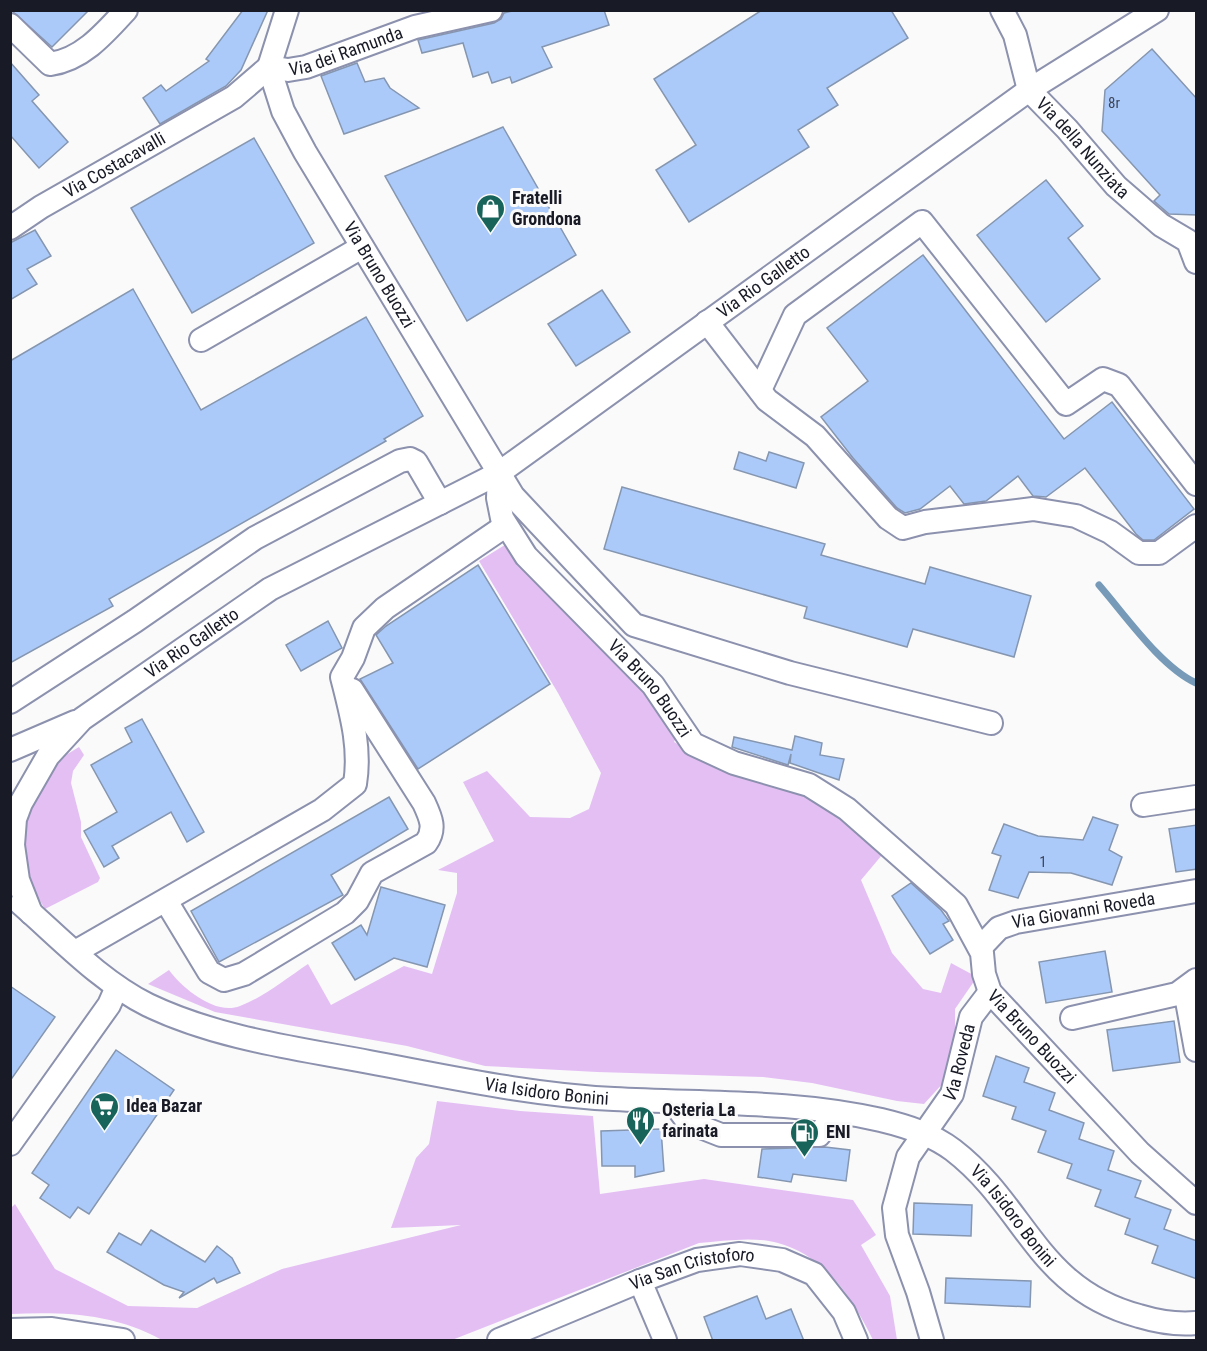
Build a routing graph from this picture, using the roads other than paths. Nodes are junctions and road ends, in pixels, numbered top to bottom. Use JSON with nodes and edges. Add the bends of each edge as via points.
{"nodes":[{"id":1,"x":126,"y":10,"type":"edge"},
{"id":2,"x":287,"y":10,"type":"edge"},
{"id":3,"x":491,"y":10,"type":"edge"},
{"id":4,"x":1002,"y":10,"type":"edge"},
{"id":5,"x":1157,"y":10,"type":"edge"},
{"id":6,"x":10,"y":26,"type":"edge"},
{"id":7,"x":269,"y":67,"type":"junction"},
{"id":8,"x":1029,"y":90,"type":"junction"},
{"id":9,"x":10,"y":228,"type":"edge"},
{"id":10,"x":362,"y":247,"type":"junction"},
{"id":11,"x":1194,"y":248,"type":"edge"},
{"id":12,"x":708,"y":322,"type":"junction"},
{"id":13,"x":201,"y":340,"type":"dead end"},
{"id":14,"x":760,"y":390,"type":"junction"},
{"id":15,"x":499,"y":472,"type":"junction"},
{"id":16,"x":1197,"y":484,"type":"edge"},
{"id":17,"x":440,"y":503,"type":"junction"},
{"id":18,"x":506,"y":526,"type":"junction"},
{"id":19,"x":1197,"y":526,"type":"edge"},
{"id":20,"x":342,"y":677,"type":"junction"},
{"id":21,"x":10,"y":702,"type":"edge"},
{"id":22,"x":82,"y":719,"type":"junction"},
{"id":23,"x":991,"y":723,"type":"dead end"},
{"id":24,"x":10,"y":750,"type":"edge"},
{"id":25,"x":1197,"y":797,"type":"edge"},
{"id":26,"x":1143,"y":805,"type":"dead end"},
{"id":27,"x":16,"y":807,"type":"edge"},
{"id":28,"x":1197,"y":891,"type":"edge"},
{"id":29,"x":10,"y":895,"type":"edge"},
{"id":30,"x":166,"y":900,"type":"junction"},
{"id":31,"x":31,"y":913,"type":"junction"},
{"id":32,"x":980,"y":948,"type":"junction"},
{"id":33,"x":75,"y":952,"type":"junction"},
{"id":34,"x":1191,"y":985,"type":"edge"},
{"id":35,"x":117,"y":987,"type":"junction"},
{"id":36,"x":990,"y":992,"type":"junction"},
{"id":37,"x":1072,"y":1018,"type":"dead end"},
{"id":38,"x":1197,"y":1050,"type":"edge"},
{"id":39,"x":673,"y":1102,"type":"junction"},
{"id":40,"x":835,"y":1113,"type":"junction"},
{"id":41,"x":926,"y":1134,"type":"junction"},
{"id":42,"x":10,"y":1144,"type":"edge"},
{"id":43,"x":1197,"y":1203,"type":"edge"},
{"id":44,"x":640,"y":1281,"type":"junction"},
{"id":45,"x":1148,"y":1319,"type":"junction"},
{"id":46,"x":1197,"y":1323,"type":"edge"},
{"id":47,"x":10,"y":1330,"type":"edge"},
{"id":48,"x":97,"y":1338,"type":"edge"},
{"id":49,"x":123,"y":1341,"type":"edge"},
{"id":50,"x":499,"y":1341,"type":"edge"},
{"id":51,"x":665,"y":1341,"type":"edge"},
{"id":52,"x":856,"y":1341,"type":"edge"},
{"id":53,"x":932,"y":1341,"type":"edge"},
{"id":54,"x":1158,"y":1341,"type":"edge"}],
"edges":[{"from":1,"to":6,"type":"street","via":[[91,46],[56,64],[39,56]]},
{"from":2,"to":7,"type":"street"},
{"from":3,"to":7,"type":"street","name":"Via dei Ramunda","via":[[415,27],[306,67]]},
{"from":4,"to":8,"type":"street","name":"Via della Nunziata","via":[[1015,35]]},
{"from":5,"to":8,"type":"street","name":"Via Rio Galletto"},
{"from":7,"to":9,"type":"street","name":"Via Costacavalli","via":[[219,106]]},
{"from":7,"to":10,"type":"street","name":"Via Bruno Buozzi","via":[[283,111]]},
{"from":8,"to":11,"type":"street","name":"Via della Nunziata","via":[[1116,186]]},
{"from":8,"to":12,"type":"street","name":"Via Rio Galletto"},
{"from":10,"to":13,"type":"street"},
{"from":10,"to":15,"type":"street","name":"Via Bruno Buozzi"},
{"from":12,"to":14,"type":"street"},
{"from":12,"to":15,"type":"street","name":"Via Rio Galletto"},
{"from":14,"to":16,"type":"street","via":[[795,315],[922,222],[1066,404],[1103,379],[1119,385]]},
{"from":14,"to":19,"type":"street","via":[[767,400],[815,436],[888,518],[903,528],[1033,509],[1076,516],[1110,532],[1139,553],[1159,553]]},
{"from":15,"to":17,"type":"street","name":"Via Rio Galletto"},
{"from":15,"to":18,"type":"street","name":"Via Bruno Buozzi","via":[[498,498]]},
{"from":15,"to":23,"type":"street","via":[[513,496],[634,625],[790,673]]},
{"from":17,"to":21,"type":"street","via":[[416,462],[400,461],[255,538]]},
{"from":17,"to":22,"type":"street","name":"Via Rio Galletto","via":[[270,589]]},
{"from":18,"to":20,"type":"street","via":[[385,608],[364,628]]},
{"from":18,"to":32,"type":"street","name":"Via Bruno Buozzi","via":[[544,576],[653,685],[693,744],[734,763],[809,785],[847,809],[956,905]]},
{"from":20,"to":30,"type":"street","via":[[359,762],[355,784],[322,810]]},
{"from":20,"to":30,"type":"street","via":[[424,803],[432,822],[432,835],[426,843],[372,873],[357,901],[345,913],[243,974],[224,980],[209,972]]},
{"from":22,"to":24,"type":"street"},
{"from":22,"to":27,"type":"street","name":"Via Rio Galletto","via":[[48,756]]},
{"from":25,"to":26,"type":"street"},
{"from":27,"to":31,"type":"street","name":"Via Rio Galletto","via":[[13,845],[18,880]]},
{"from":28,"to":32,"type":"street","name":"Via Giovanni Roveda","via":[[1016,922],[999,928]]},
{"from":29,"to":31,"type":"street","name":"Via Isidoro Bonini"},
{"from":30,"to":33,"type":"street"},
{"from":31,"to":33,"type":"street","name":"Via Isidoro Bonini"},
{"from":32,"to":36,"type":"street","name":"Via Bruno Buozzi"},
{"from":33,"to":35,"type":"street","name":"Via Isidoro Bonini"},
{"from":34,"to":37,"type":"street"},
{"from":34,"to":38,"type":"street"},
{"from":35,"to":39,"type":"street","name":"Via Isidoro Bonini","via":[[174,1016],[254,1040],[510,1089]]},
{"from":35,"to":42,"type":"street","via":[[109,1005]]},
{"from":36,"to":41,"type":"street","name":"Via Roveda","via":[[971,1017],[952,1094]]},
{"from":36,"to":43,"type":"street","name":"Via Bruno Buozzi","via":[[1140,1153]]},
{"from":39,"to":40,"type":"street","name":"Via Isidoro Bonini"},
{"from":39,"to":40,"type":"street","via":[[688,1122],[721,1135],[819,1135]]},
{"from":40,"to":41,"type":"street","name":"Via Isidoro Bonini","via":[[880,1120]]},
{"from":41,"to":45,"type":"street","name":"Via Isidoro Bonini","via":[[969,1163],[1078,1290],[1116,1310]]},
{"from":41,"to":53,"type":"street","name":"Via Roveda","via":[[908,1157],[894,1208],[897,1235]]},
{"from":44,"to":50,"type":"street","name":"Via San Cristoforo"},
{"from":44,"to":51,"type":"street"},
{"from":44,"to":52,"type":"street","name":"Via San Cristoforo","via":[[697,1260],[740,1254],[782,1260],[814,1274],[844,1312]]},
{"from":45,"to":46,"type":"street","name":"Via Isidoro Bonini","via":[[1168,1324]]},
{"from":45,"to":54,"type":"street"},
{"from":47,"to":48,"type":"street","via":[[52,1329]]},
{"from":48,"to":49,"type":"street"}]}
